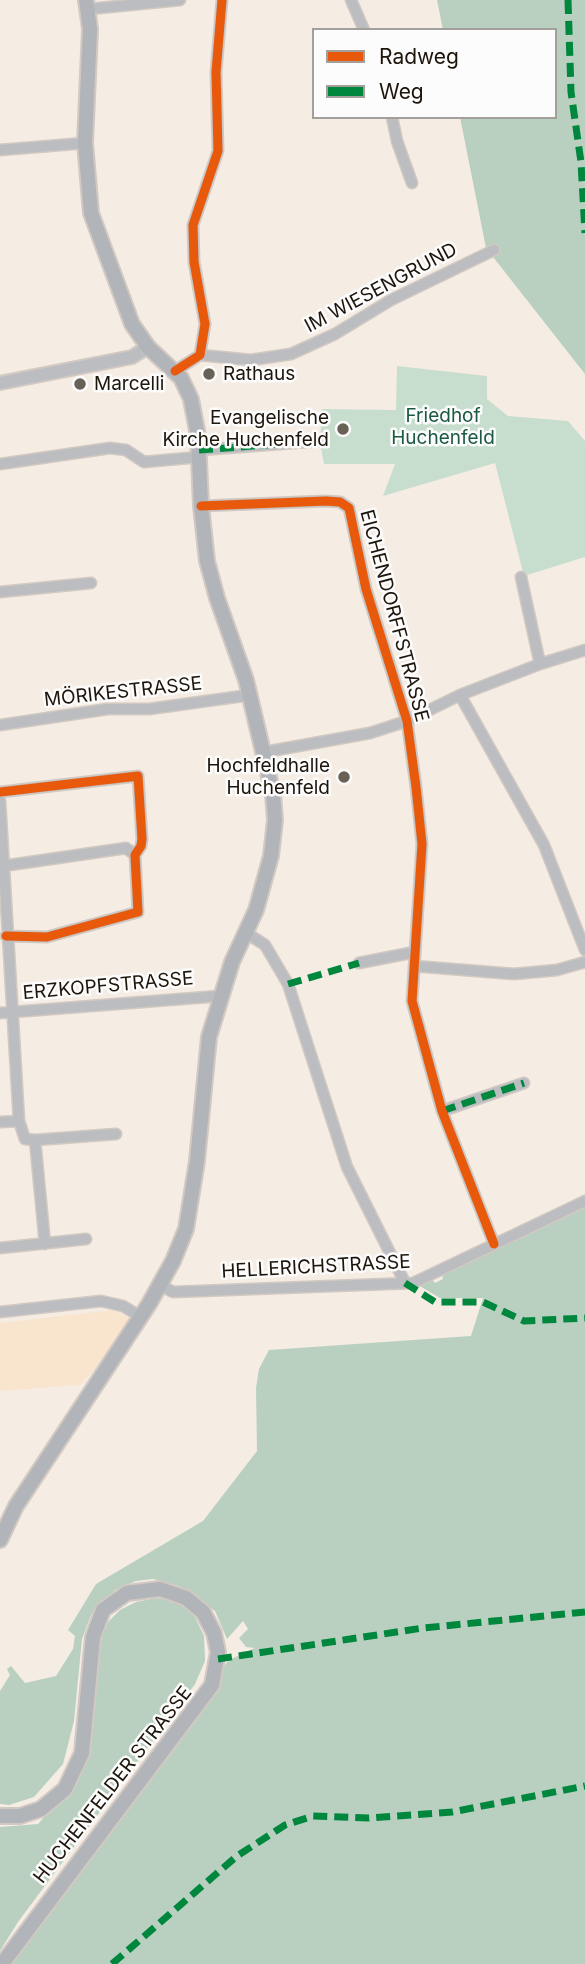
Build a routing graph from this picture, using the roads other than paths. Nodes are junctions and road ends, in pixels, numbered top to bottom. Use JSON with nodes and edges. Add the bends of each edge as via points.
{"nodes":[{"id":1,"x":180,"y":0,"type":"edge"},
{"id":2,"x":222,"y":0,"type":"edge"},
{"id":3,"x":351,"y":0,"type":"edge"},
{"id":4,"x":88,"y":5,"type":"edge"},
{"id":5,"x":363,"y":28,"type":"edge"},
{"id":6,"x":393,"y":119,"type":"edge"},
{"id":7,"x":85,"y":143,"type":"junction"},
{"id":8,"x":0,"y":150,"type":"edge"},
{"id":9,"x":412,"y":183,"type":"dead end"},
{"id":10,"x":494,"y":250,"type":"dead end"},
{"id":11,"x":148,"y":347,"type":"junction"},
{"id":12,"x":200,"y":355,"type":"junction"},
{"id":13,"x":175,"y":371,"type":"junction"},
{"id":14,"x":0,"y":383,"type":"edge"},
{"id":15,"x":320,"y":441,"type":"dead end"},
{"id":16,"x":199,"y":454,"type":"junction"},
{"id":17,"x":0,"y":464,"type":"edge"},
{"id":18,"x":201,"y":506,"type":"junction"},
{"id":19,"x":521,"y":577,"type":"dead end"},
{"id":20,"x":91,"y":583,"type":"dead end"},
{"id":21,"x":0,"y":592,"type":"edge"},
{"id":22,"x":585,"y":650,"type":"edge"},
{"id":23,"x":540,"y":664,"type":"junction"},
{"id":24,"x":250,"y":695,"type":"junction"},
{"id":25,"x":460,"y":695,"type":"junction"},
{"id":26,"x":407,"y":721,"type":"junction"},
{"id":27,"x":0,"y":725,"type":"edge"},
{"id":28,"x":264,"y":752,"type":"junction"},
{"id":29,"x":0,"y":792,"type":"edge"},
{"id":30,"x":0,"y":801,"type":"edge"},
{"id":31,"x":135,"y":855,"type":"junction"},
{"id":32,"x":4,"y":866,"type":"junction"},
{"id":33,"x":2,"y":879,"type":"edge"},
{"id":34,"x":245,"y":932,"type":"junction"},
{"id":35,"x":6,"y":936,"type":"junction"},
{"id":36,"x":585,"y":950,"type":"edge"},
{"id":37,"x":415,"y":952,"type":"junction"},
{"id":38,"x":585,"y":962,"type":"edge"},
{"id":39,"x":359,"y":963,"type":"dead end"},
{"id":40,"x":414,"y":966,"type":"junction"},
{"id":41,"x":220,"y":996,"type":"junction"},
{"id":42,"x":14,"y":1012,"type":"junction"},
{"id":43,"x":0,"y":1013,"type":"edge"},
{"id":44,"x":524,"y":1083,"type":"dead end"},
{"id":45,"x":442,"y":1111,"type":"junction"},
{"id":46,"x":19,"y":1121,"type":"junction"},
{"id":47,"x":0,"y":1122,"type":"edge"},
{"id":48,"x":116,"y":1134,"type":"dead end"},
{"id":49,"x":35,"y":1140,"type":"junction"},
{"id":50,"x":585,"y":1201,"type":"edge"},
{"id":51,"x":86,"y":1239,"type":"dead end"},
{"id":52,"x":45,"y":1244,"type":"junction"},
{"id":53,"x":494,"y":1244,"type":"junction"},
{"id":54,"x":0,"y":1248,"type":"edge"},
{"id":55,"x":405,"y":1283,"type":"junction"},
{"id":56,"x":160,"y":1285,"type":"junction"},
{"id":57,"x":0,"y":1312,"type":"edge"},
{"id":58,"x":141,"y":1317,"type":"junction"},
{"id":59,"x":3,"y":1524,"type":"edge"},
{"id":60,"x":0,"y":1540,"type":"edge"},
{"id":61,"x":0,"y":1816,"type":"edge"},
{"id":62,"x":2,"y":1964,"type":"edge"}],
"edges":[{"from":1,"to":4,"type":"street"},
{"from":2,"to":12,"type":"street","via":[[216,72],[218,151],[194,225],[194,262],[205,324]]},
{"from":3,"to":5,"type":"street"},
{"from":4,"to":7,"type":"main road"},
{"from":6,"to":9,"type":"street"},
{"from":7,"to":8,"type":"street"},
{"from":7,"to":11,"type":"main road","via":[[97,230],[130,318]]},
{"from":10,"to":12,"type":"street","name":"IM WIESENGRUND","via":[[301,350],[251,360]]},
{"from":11,"to":13,"type":"main road"},
{"from":11,"to":14,"type":"street","via":[[132,357]]},
{"from":12,"to":13,"type":"street"},
{"from":13,"to":16,"type":"main road","via":[[188,390]]},
{"from":15,"to":16,"type":"street"},
{"from":16,"to":17,"type":"street","via":[[144,462],[126,450],[110,448]]},
{"from":16,"to":18,"type":"main road"},
{"from":18,"to":24,"type":"main road","via":[[207,561]]},
{"from":18,"to":26,"type":"street","name":"EICHENDORFFSTRASSE","via":[[326,501],[349,508],[366,589]]},
{"from":19,"to":23,"type":"street"},
{"from":20,"to":21,"type":"street"},
{"from":22,"to":23,"type":"street"},
{"from":23,"to":25,"type":"street"},
{"from":24,"to":27,"type":"street","name":"MÖRIKESTRASSE"},
{"from":24,"to":28,"type":"main road"},
{"from":25,"to":26,"type":"street"},
{"from":25,"to":36,"type":"street","via":[[544,845]]},
{"from":26,"to":28,"type":"street","via":[[370,733]]},
{"from":26,"to":37,"type":"street","name":"EICHENDORFFSTRASSE","via":[[422,844]]},
{"from":28,"to":34,"type":"main road","via":[[274,794],[271,856]]},
{"from":29,"to":31,"type":"street","via":[[138,776],[141,846]]},
{"from":30,"to":32,"type":"street"},
{"from":31,"to":32,"type":"street","via":[[126,849]]},
{"from":31,"to":35,"type":"street","via":[[138,912],[47,937]]},
{"from":32,"to":33,"type":"street"},
{"from":33,"to":35,"type":"street"},
{"from":34,"to":41,"type":"main road"},
{"from":34,"to":55,"type":"street","via":[[272,954],[288,984],[347,1167]]},
{"from":35,"to":42,"type":"street"},
{"from":37,"to":39,"type":"street"},
{"from":37,"to":40,"type":"street","name":"EICHENDORFFSTRASSE"},
{"from":38,"to":40,"type":"street","via":[[514,974]]},
{"from":40,"to":45,"type":"street","name":"EICHENDORFFSTRASSE","via":[[412,1000]]},
{"from":41,"to":42,"type":"street","name":"ERZKOPFSTRASSE"},
{"from":41,"to":56,"type":"main road","via":[[207,1049],[190,1208]]},
{"from":42,"to":43,"type":"street","name":"ERZKOPFSTRASSE"},
{"from":42,"to":46,"type":"street"},
{"from":44,"to":45,"type":"street"},
{"from":45,"to":53,"type":"street","name":"EICHENDORFFSTRASSE"},
{"from":46,"to":47,"type":"street"},
{"from":46,"to":49,"type":"street","via":[[25,1139]]},
{"from":48,"to":49,"type":"street"},
{"from":49,"to":52,"type":"street"},
{"from":50,"to":53,"type":"street","name":"HELLERICHSTRASSE"},
{"from":51,"to":52,"type":"street"},
{"from":52,"to":54,"type":"street"},
{"from":53,"to":55,"type":"street","name":"HELLERICHSTRASSE"},
{"from":55,"to":56,"type":"street","name":"HELLERICHSTRASSE","via":[[173,1292]]},
{"from":56,"to":58,"type":"main road"},
{"from":57,"to":58,"type":"street","via":[[101,1301],[123,1306]]},
{"from":58,"to":59,"type":"main road"},
{"from":59,"to":60,"type":"main road"},
{"from":61,"to":62,"type":"main road","name":"HUCHENFELDER STRASSE","via":[[41,1809],[65,1789],[82,1753],[93,1637],[103,1610],[127,1593],[160,1589],[186,1598],[203,1612],[218,1653],[212,1685]]}]}
